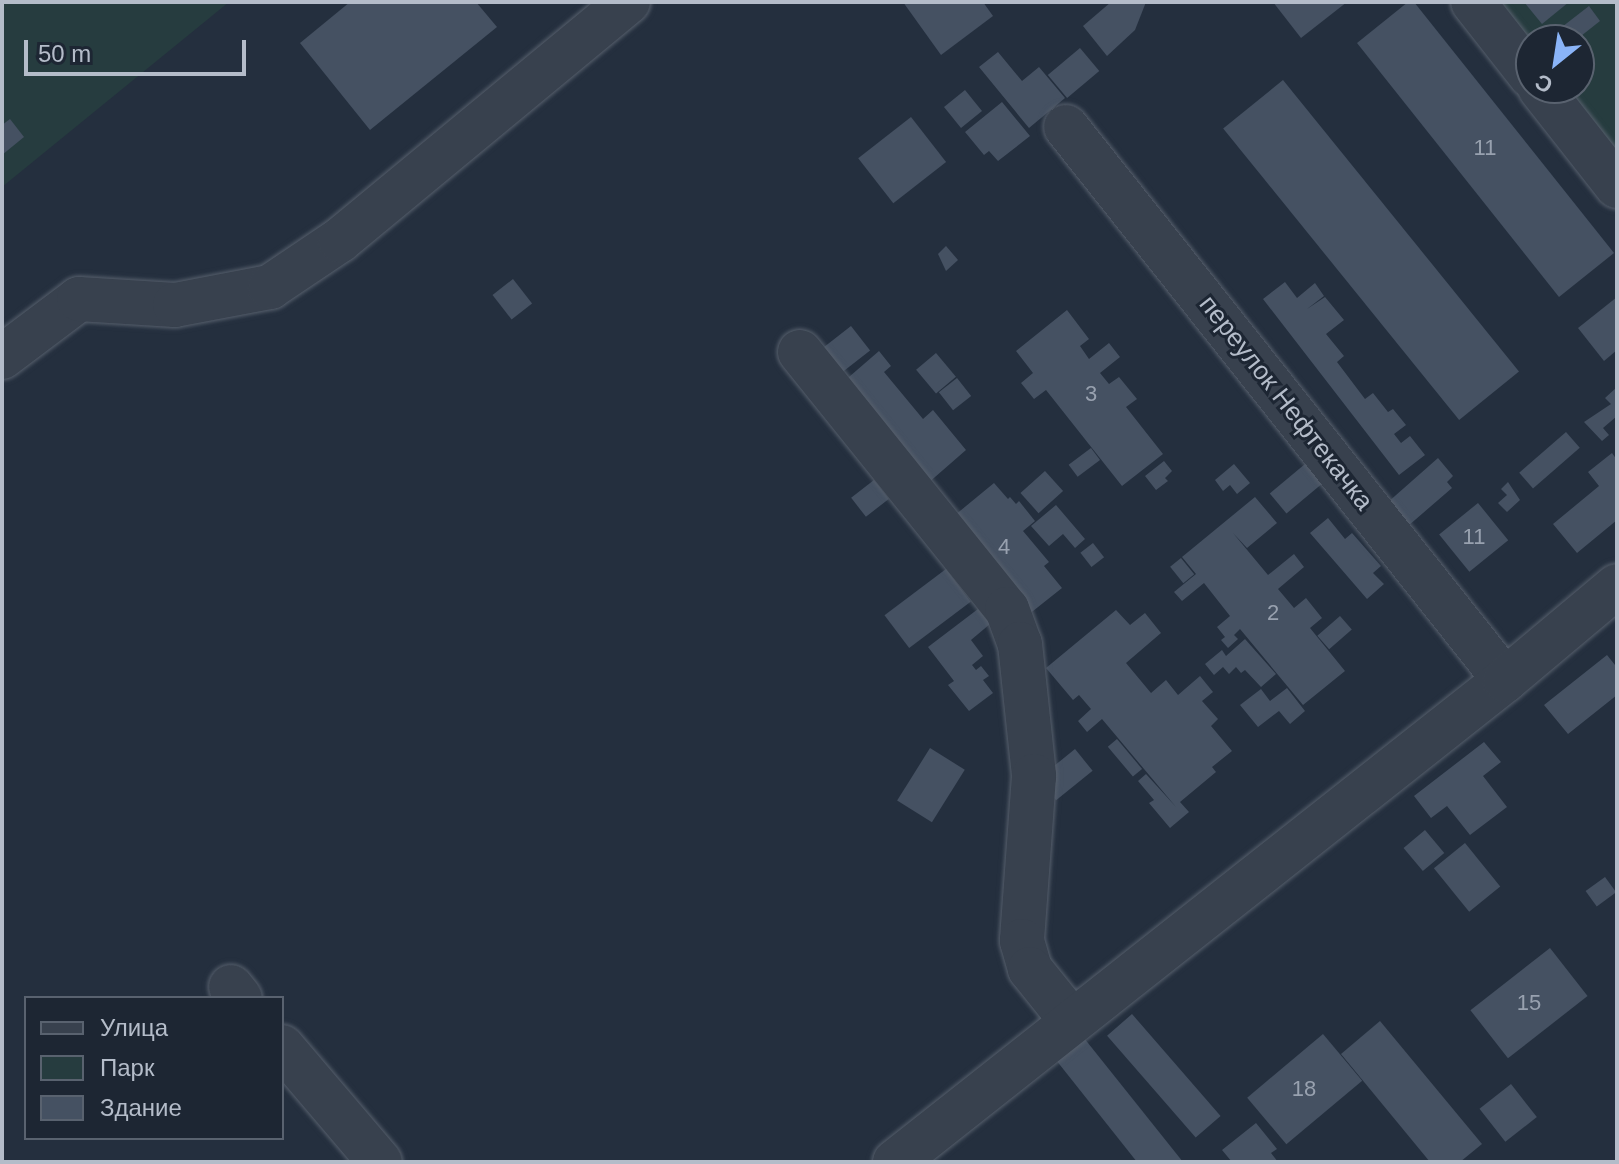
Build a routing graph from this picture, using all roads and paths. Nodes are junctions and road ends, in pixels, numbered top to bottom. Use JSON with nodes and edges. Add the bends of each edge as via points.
{"nodes":[{"id":1,"x":628,"y":2,"type":"edge"},
{"id":2,"x":1473,"y":2,"type":"edge"},
{"id":3,"x":1515,"y":56,"type":"edge"},
{"id":4,"x":1553,"y":104,"type":"edge"},
{"id":5,"x":1066,"y":127,"type":"dead end"},
{"id":6,"x":1617,"y":186,"type":"edge"},
{"id":7,"x":800,"y":352,"type":"dead end"},
{"id":8,"x":2,"y":357,"type":"edge"},
{"id":9,"x":1617,"y":586,"type":"edge"},
{"id":10,"x":1505,"y":680,"type":"junction"},
{"id":11,"x":1057,"y":1032,"type":"junction"},
{"id":12,"x":284,"y":1049,"type":"edge"},
{"id":13,"x":380,"y":1162,"type":"edge"},
{"id":14,"x":895,"y":1162,"type":"edge"}],
"edges":[{"from":1,"to":8,"type":"street","via":[[340,240],[270,287],[175,305],[79,299]]},
{"from":2,"to":3,"type":"street"},
{"from":4,"to":6,"type":"street"},
{"from":5,"to":10,"type":"street","name":"переулок Нефтекачка"},
{"from":7,"to":11,"type":"street","via":[[1007,609],[1020,644],[1034,776],[1022,941]]},
{"from":9,"to":10,"type":"street"},
{"from":10,"to":11,"type":"street"},
{"from":11,"to":14,"type":"street"},
{"from":12,"to":13,"type":"street"}]}
